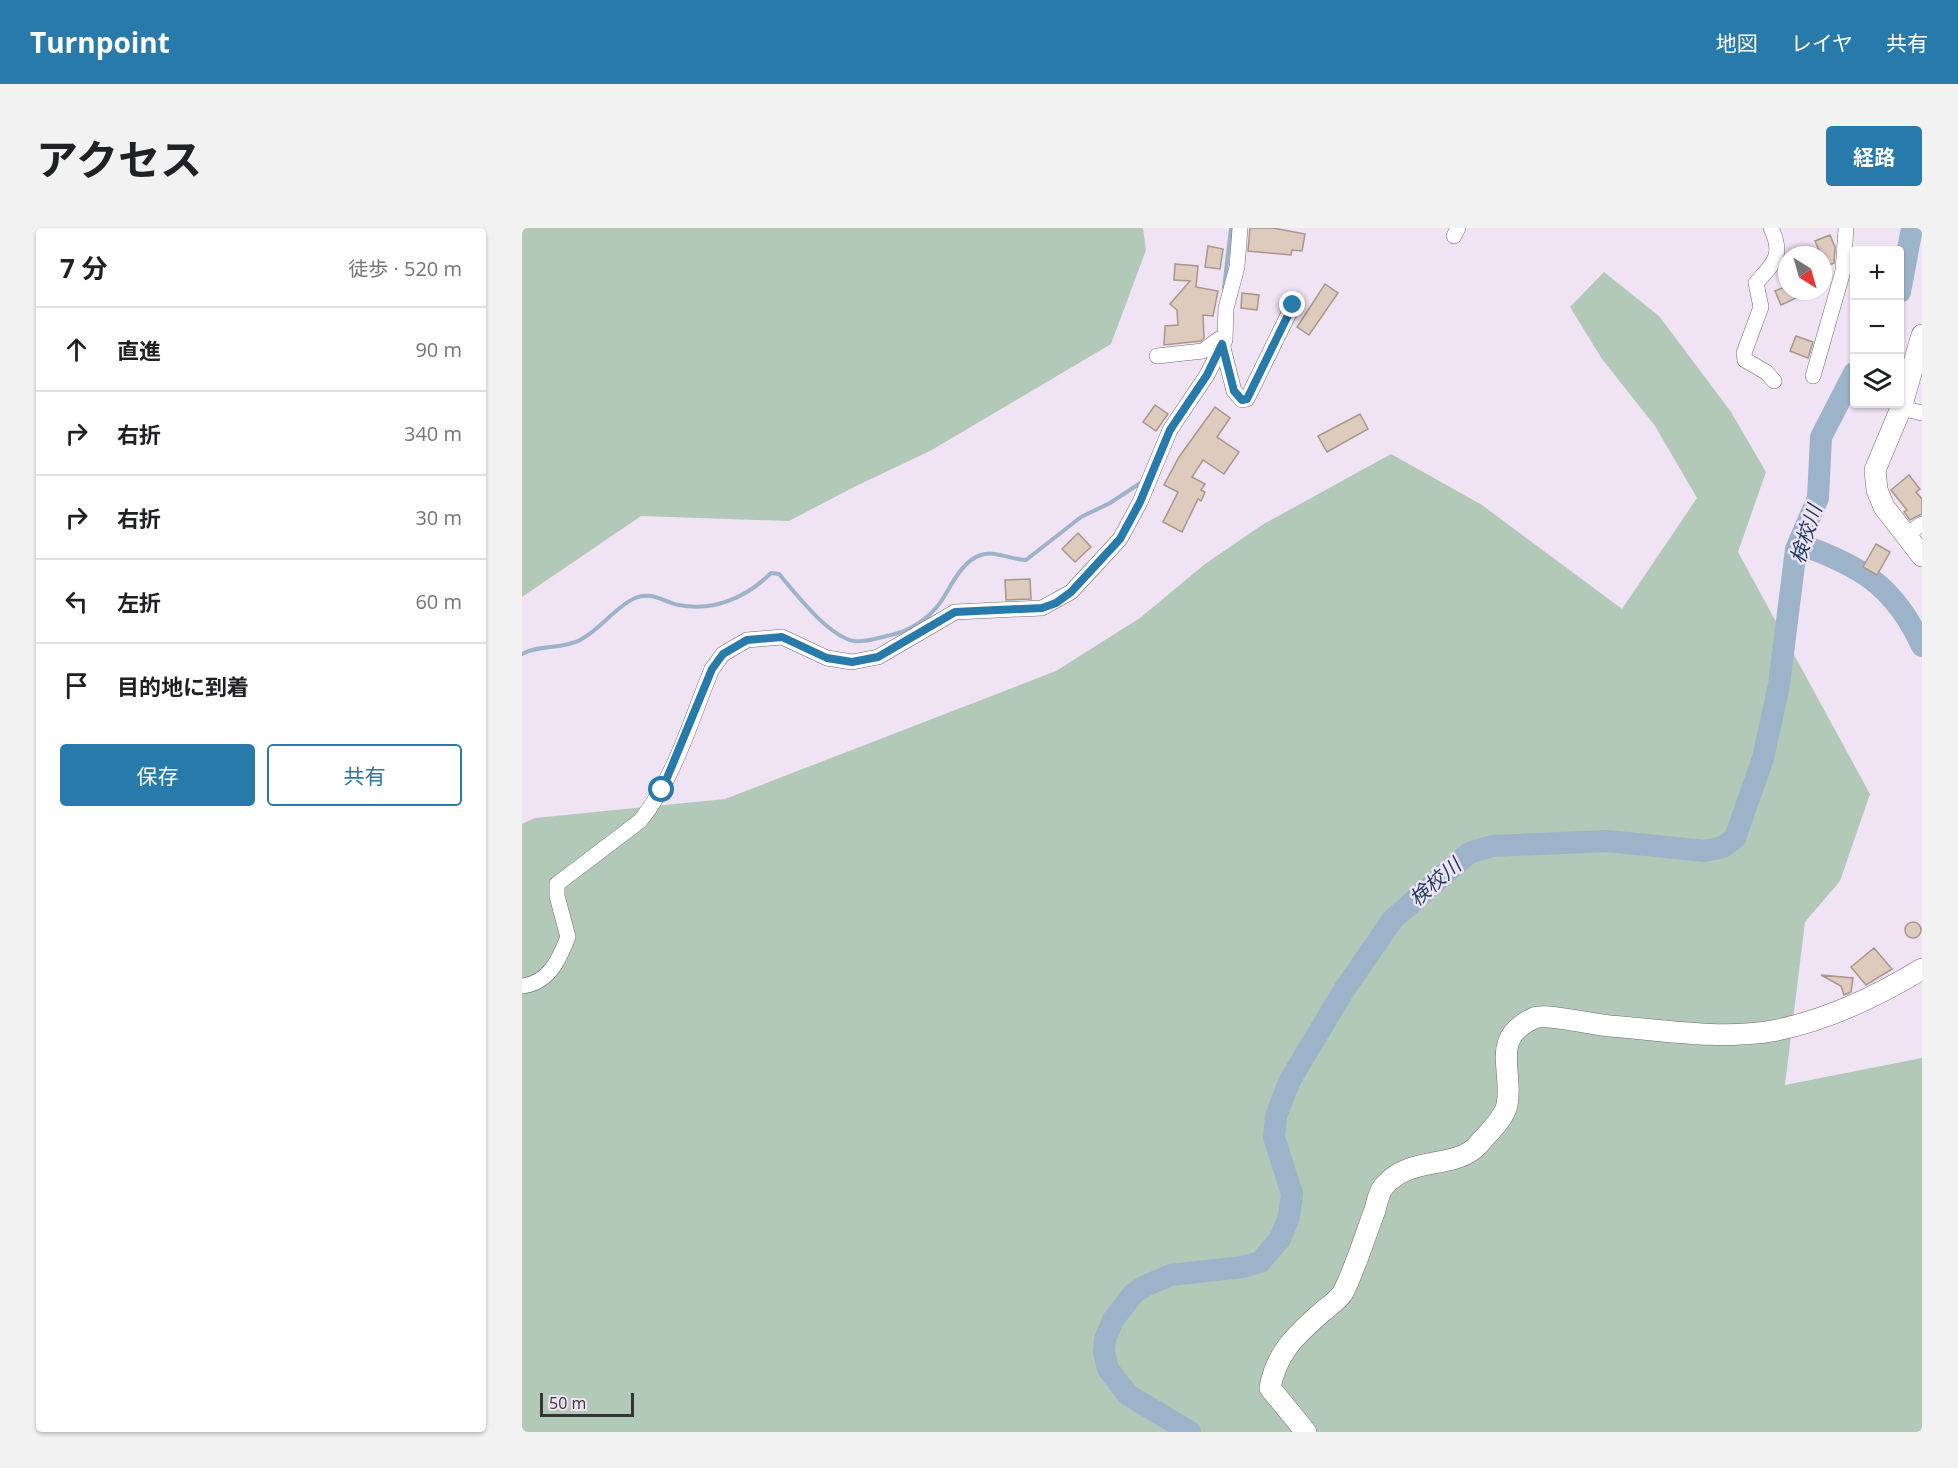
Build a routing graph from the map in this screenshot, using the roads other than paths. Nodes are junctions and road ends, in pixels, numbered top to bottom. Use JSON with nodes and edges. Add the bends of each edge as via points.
{"nodes":[{"id":1,"x":1240,"y":228,"type":"edge"},
{"id":2,"x":1771,"y":228,"type":"edge"},
{"id":3,"x":1846,"y":228,"type":"edge"},
{"id":4,"x":1293,"y":305,"type":"dead end"},
{"id":5,"x":1922,"y":334,"type":"edge"},
{"id":6,"x":1219,"y":342,"type":"junction"},
{"id":7,"x":1157,"y":356,"type":"dead end"},
{"id":8,"x":1813,"y":376,"type":"dead end"},
{"id":9,"x":1774,"y":381,"type":"dead end"},
{"id":10,"x":1904,"y":397,"type":"edge"},
{"id":11,"x":1901,"y":408,"type":"joint"},
{"id":12,"x":1922,"y":413,"type":"edge"},
{"id":13,"x":1914,"y":530,"type":"edge"},
{"id":14,"x":1922,"y":556,"type":"edge"},
{"id":15,"x":1922,"y":969,"type":"edge"},
{"id":16,"x":522,"y":986,"type":"edge"},
{"id":17,"x":1306,"y":1432,"type":"edge"}],
"edges":[{"from":1,"to":6,"type":"street","via":[[1237,267]]},
{"from":2,"to":9,"type":"street","via":[[1778,242],[1776,259],[1756,284],[1761,307],[1744,353],[1745,360]]},
{"from":3,"to":8,"type":"street","via":[[1843,271]]},
{"from":4,"to":6,"type":"street","via":[[1247,399],[1242,400],[1234,391]]},
{"from":5,"to":10,"type":"street"},
{"from":6,"to":7,"type":"street","via":[[1191,354]]},
{"from":6,"to":16,"type":"street","via":[[1207,375],[1170,430],[1120,539],[1056,603],[1042,608],[955,612],[878,657],[852,662],[827,658],[782,637],[747,640],[723,654],[712,669],[662,790],[646,813],[557,884],[568,937],[552,970],[532,985]]},
{"from":11,"to":12,"type":"street"},
{"from":11,"to":13,"type":"street","via":[[1875,470],[1877,490],[1884,507]]},
{"from":13,"to":14,"type":"street"},
{"from":15,"to":17,"type":"street","via":[[1844,1010],[1770,1031],[1719,1034],[1585,1024],[1549,1016],[1535,1018],[1522,1027],[1505,1047],[1507,1106],[1495,1125],[1474,1149],[1456,1158],[1404,1168],[1383,1186],[1341,1294],[1289,1342],[1273,1368],[1270,1388]]}]}
